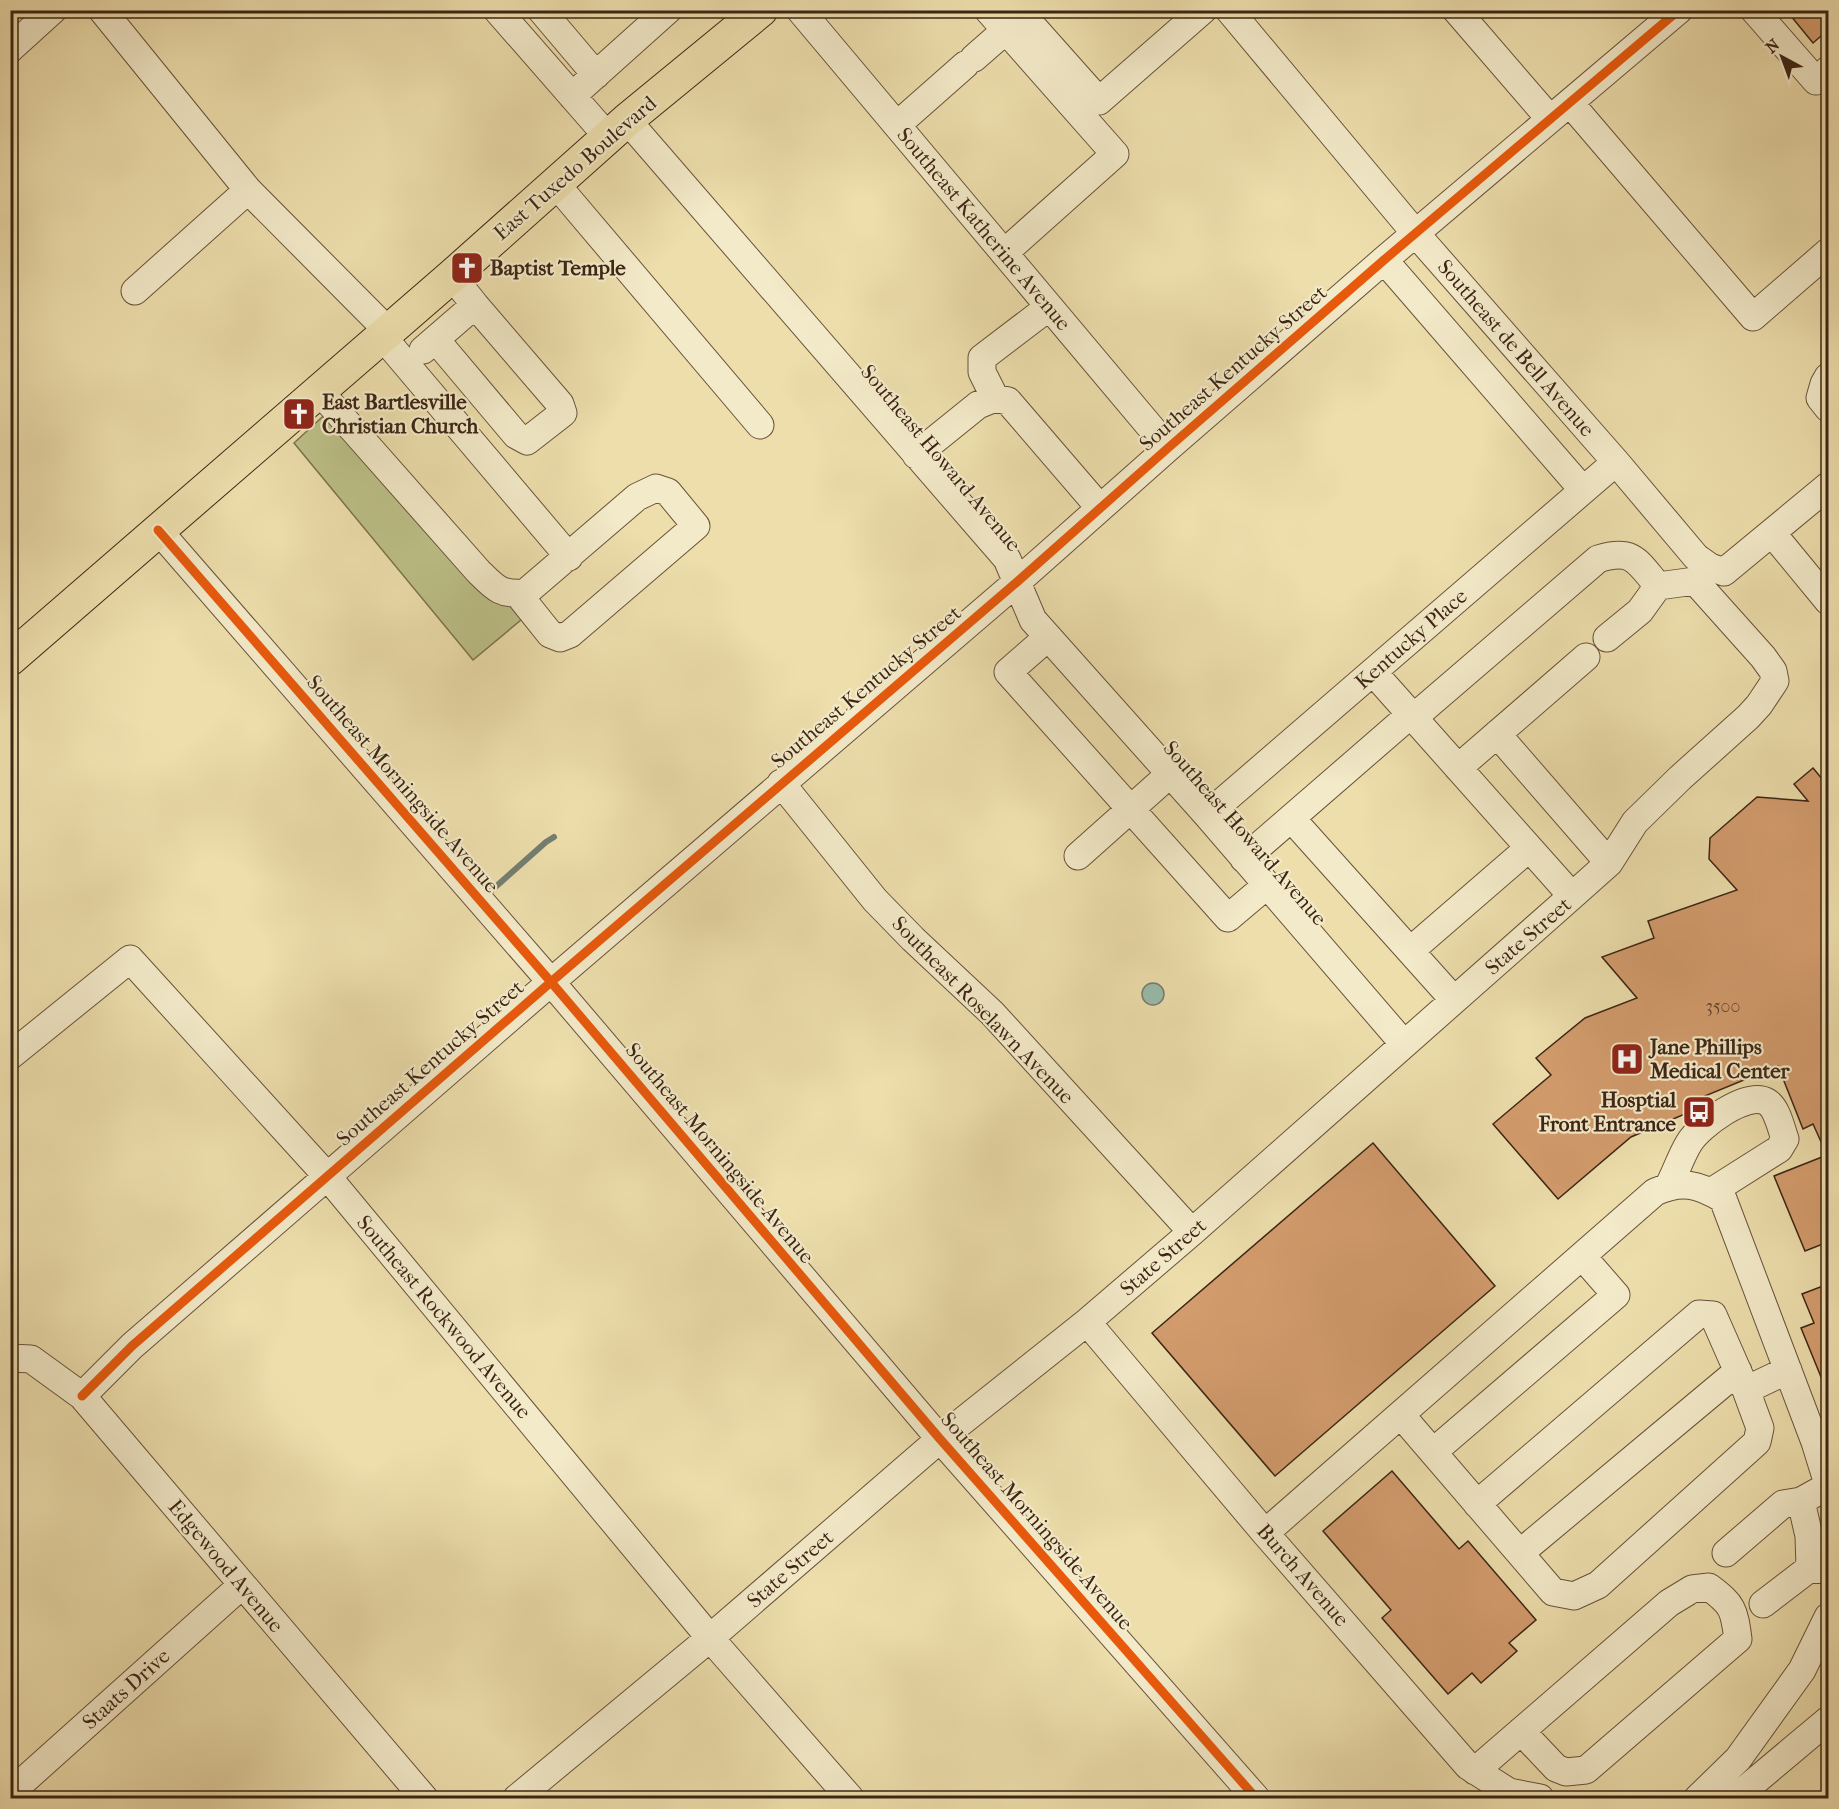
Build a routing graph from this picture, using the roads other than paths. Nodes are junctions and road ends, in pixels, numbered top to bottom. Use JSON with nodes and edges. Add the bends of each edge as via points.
{"nodes":[{"id":1,"x":53,"y":10,"type":"edge"},
{"id":2,"x":102,"y":10,"type":"edge"},
{"id":3,"x":497,"y":10,"type":"edge"},
{"id":4,"x":668,"y":10,"type":"edge"},
{"id":5,"x":761,"y":10,"type":"edge"},
{"id":6,"x":800,"y":10,"type":"edge"},
{"id":7,"x":1203,"y":10,"type":"edge"},
{"id":8,"x":1228,"y":10,"type":"edge"},
{"id":9,"x":1456,"y":10,"type":"edge"},
{"id":10,"x":544,"y":12,"type":"edge"},
{"id":11,"x":1672,"y":13,"type":"edge"},
{"id":12,"x":1766,"y":14,"type":"edge"},
{"id":13,"x":1004,"y":17,"type":"edge"},
{"id":14,"x":519,"y":35,"type":"junction"},
{"id":15,"x":10,"y":49,"type":"edge"},
{"id":16,"x":1828,"y":70,"type":"edge"},
{"id":17,"x":596,"y":75,"type":"junction"},
{"id":18,"x":572,"y":96,"type":"junction"},
{"id":19,"x":1560,"y":111,"type":"junction"},
{"id":20,"x":897,"y":125,"type":"junction"},
{"id":21,"x":617,"y":128,"type":"junction"},
{"id":22,"x":555,"y":183,"type":"junction"},
{"id":23,"x":248,"y":190,"type":"junction"},
{"id":24,"x":1416,"y":234,"type":"junction"},
{"id":25,"x":1828,"y":252,"type":"edge"},
{"id":26,"x":1004,"y":253,"type":"junction"},
{"id":27,"x":1384,"y":260,"type":"junction"},
{"id":28,"x":452,"y":276,"type":"junction"},
{"id":29,"x":135,"y":291,"type":"dead end"},
{"id":30,"x":475,"y":305,"type":"junction"},
{"id":31,"x":1049,"y":307,"type":"junction"},
{"id":32,"x":385,"y":334,"type":"junction"},
{"id":33,"x":436,"y":339,"type":"junction"},
{"id":34,"x":406,"y":365,"type":"junction"},
{"id":35,"x":1828,"y":377,"type":"edge"},
{"id":36,"x":319,"y":391,"type":"junction"},
{"id":37,"x":995,"y":398,"type":"junction"},
{"id":38,"x":1828,"y":408,"type":"edge"},
{"id":39,"x":760,"y":425,"type":"dead end"},
{"id":40,"x":1168,"y":448,"type":"junction"},
{"id":41,"x":916,"y":455,"type":"junction"},
{"id":42,"x":1616,"y":462,"type":"junction"},
{"id":43,"x":1583,"y":490,"type":"junction"},
{"id":44,"x":1824,"y":498,"type":"edge"},
{"id":45,"x":1100,"y":508,"type":"junction"},
{"id":46,"x":158,"y":530,"type":"junction"},
{"id":47,"x":1772,"y":534,"type":"junction"},
{"id":48,"x":568,"y":557,"type":"junction"},
{"id":49,"x":1017,"y":582,"type":"junction"},
{"id":50,"x":1658,"y":586,"type":"junction"},
{"id":51,"x":518,"y":594,"type":"junction"},
{"id":52,"x":1828,"y":601,"type":"edge"},
{"id":53,"x":1048,"y":637,"type":"junction"},
{"id":54,"x":1607,"y":638,"type":"dead end"},
{"id":55,"x":1586,"y":657,"type":"dead end"},
{"id":56,"x":10,"y":659,"type":"edge"},
{"id":57,"x":1373,"y":672,"type":"junction"},
{"id":58,"x":1412,"y":716,"type":"junction"},
{"id":59,"x":1497,"y":734,"type":"junction"},
{"id":60,"x":1458,"y":768,"type":"junction"},
{"id":61,"x":1170,"y":774,"type":"junction"},
{"id":62,"x":781,"y":783,"type":"junction"},
{"id":63,"x":1130,"y":809,"type":"junction"},
{"id":64,"x":1207,"y":815,"type":"junction"},
{"id":65,"x":1291,"y":818,"type":"junction"},
{"id":66,"x":1529,"y":848,"type":"junction"},
{"id":67,"x":1078,"y":856,"type":"dead end"},
{"id":68,"x":1244,"y":859,"type":"junction"},
{"id":69,"x":1609,"y":863,"type":"junction"},
{"id":70,"x":1267,"y":885,"type":"junction"},
{"id":71,"x":1572,"y":896,"type":"junction"},
{"id":72,"x":1410,"y":951,"type":"junction"},
{"id":73,"x":551,"y":981,"type":"junction"},
{"id":74,"x":1454,"y":1000,"type":"junction"},
{"id":75,"x":1404,"y":1044,"type":"junction"},
{"id":76,"x":10,"y":1056,"type":"edge"},
{"id":77,"x":327,"y":1176,"type":"junction"},
{"id":78,"x":1670,"y":1185,"type":"junction"},
{"id":79,"x":1711,"y":1192,"type":"junction"},
{"id":80,"x":1192,"y":1232,"type":"junction"},
{"id":81,"x":1582,"y":1256,"type":"junction"},
{"id":82,"x":1087,"y":1322,"type":"junction"},
{"id":83,"x":10,"y":1358,"type":"edge"},
{"id":84,"x":1788,"y":1370,"type":"junction"},
{"id":85,"x":1742,"y":1380,"type":"junction"},
{"id":86,"x":82,"y":1396,"type":"junction"},
{"id":87,"x":1401,"y":1415,"type":"junction"},
{"id":88,"x":940,"y":1439,"type":"junction"},
{"id":89,"x":1433,"y":1452,"type":"junction"},
{"id":90,"x":1828,"y":1485,"type":"edge"},
{"id":91,"x":1802,"y":1501,"type":"junction"},
{"id":92,"x":1482,"y":1509,"type":"junction"},
{"id":93,"x":1266,"y":1533,"type":"junction"},
{"id":94,"x":1520,"y":1553,"type":"junction"},
{"id":95,"x":1726,"y":1553,"type":"dead end"},
{"id":96,"x":1819,"y":1569,"type":"edge"},
{"id":97,"x":242,"y":1585,"type":"junction"},
{"id":98,"x":1763,"y":1604,"type":"dead end"},
{"id":99,"x":1828,"y":1617,"type":"edge"},
{"id":100,"x":710,"y":1638,"type":"junction"},
{"id":101,"x":1828,"y":1720,"type":"edge"},
{"id":102,"x":1521,"y":1731,"type":"junction"},
{"id":103,"x":1744,"y":1750,"type":"junction"},
{"id":104,"x":1476,"y":1771,"type":"junction"},
{"id":105,"x":1764,"y":1774,"type":"junction"},
{"id":106,"x":10,"y":1793,"type":"edge"},
{"id":107,"x":424,"y":1798,"type":"edge"},
{"id":108,"x":518,"y":1798,"type":"edge"},
{"id":109,"x":850,"y":1798,"type":"edge"},
{"id":110,"x":1256,"y":1798,"type":"edge"},
{"id":111,"x":1540,"y":1798,"type":"edge"},
{"id":112,"x":1698,"y":1798,"type":"edge"},
{"id":113,"x":1735,"y":1798,"type":"edge"}],
"edges":[{"from":1,"to":15,"type":"street"},
{"from":2,"to":23,"type":"street"},
{"from":3,"to":14,"type":"street","name":"Southeast Howard Avenue"},
{"from":4,"to":17,"type":"street"},
{"from":5,"to":21,"type":"main road","name":"East Tuxedo Boulevard"},
{"from":6,"to":20,"type":"street","name":"Southeast Katherine Avenue"},
{"from":7,"to":13,"type":"street","via":[[1099,101]]},
{"from":8,"to":24,"type":"street","name":"Southeast de Bell Avenue"},
{"from":9,"to":19,"type":"street"},
{"from":10,"to":14,"type":"street"},
{"from":10,"to":17,"type":"street"},
{"from":11,"to":19,"type":"street","name":"Southeast Kentucky Street"},
{"from":12,"to":16,"type":"street","via":[[1816,81]]},
{"from":13,"to":20,"type":"street","via":[[969,62]]},
{"from":13,"to":26,"type":"street","via":[[1115,154]]},
{"from":14,"to":18,"type":"street","name":"Southeast Howard Avenue"},
{"from":17,"to":18,"type":"street"},
{"from":18,"to":21,"type":"street","name":"Southeast Howard Avenue"},
{"from":19,"to":24,"type":"street","name":"Southeast Kentucky Street"},
{"from":19,"to":25,"type":"street","via":[[1753,317]]},
{"from":20,"to":26,"type":"street","name":"Southeast Katherine Avenue"},
{"from":21,"to":22,"type":"main road","name":"East Tuxedo Boulevard"},
{"from":21,"to":41,"type":"street","name":"Southeast Howard Avenue"},
{"from":22,"to":28,"type":"main road","name":"East Tuxedo Boulevard"},
{"from":22,"to":39,"type":"street"},
{"from":23,"to":29,"type":"street"},
{"from":23,"to":32,"type":"street"},
{"from":24,"to":27,"type":"street","name":"Southeast Kentucky Street"},
{"from":24,"to":42,"type":"street","name":"Southeast de Bell Avenue"},
{"from":26,"to":31,"type":"street","name":"Southeast Katherine Avenue"},
{"from":27,"to":40,"type":"street","name":"Southeast Kentucky Street"},
{"from":27,"to":43,"type":"street"},
{"from":28,"to":30,"type":"street"},
{"from":28,"to":32,"type":"main road","name":"East Tuxedo Boulevard"},
{"from":30,"to":33,"type":"street"},
{"from":30,"to":33,"type":"street","via":[[560,404],[563,413],[527,441],[516,435]]},
{"from":31,"to":37,"type":"street","via":[[982,358],[982,372]]},
{"from":31,"to":40,"type":"street","name":"Southeast Katherine Avenue"},
{"from":32,"to":34,"type":"street"},
{"from":32,"to":36,"type":"main road","name":"East Tuxedo Boulevard"},
{"from":33,"to":34,"type":"street"},
{"from":34,"to":48,"type":"street"},
{"from":35,"to":38,"type":"street","via":[[1820,398]]},
{"from":36,"to":46,"type":"main road","name":"East Tuxedo Boulevard"},
{"from":36,"to":51,"type":"street","via":[[485,578],[509,594]]},
{"from":37,"to":41,"type":"street","via":[[978,405]]},
{"from":37,"to":45,"type":"street","via":[[1008,400]]},
{"from":40,"to":45,"type":"street","name":"Southeast Kentucky Street"},
{"from":41,"to":49,"type":"street","name":"Southeast Howard Avenue","via":[[1007,559]]},
{"from":42,"to":43,"type":"street","name":"Kentucky Place"},
{"from":42,"to":47,"type":"street","name":"Southeast de Bell Avenue","via":[[1696,557],[1710,567],[1724,572]]},
{"from":43,"to":57,"type":"street","name":"Kentucky Place"},
{"from":44,"to":47,"type":"street","name":"Southeast de Bell Avenue"},
{"from":45,"to":49,"type":"street","name":"Southeast Kentucky Street"},
{"from":46,"to":56,"type":"main road","name":"East Tuxedo Boulevard"},
{"from":46,"to":73,"type":"street","name":"Southeast Morningside Avenue"},
{"from":47,"to":52,"type":"street"},
{"from":48,"to":51,"type":"street","via":[[525,593]]},
{"from":48,"to":51,"type":"street","via":[[637,497],[656,488],[668,492],[696,526],[570,634],[560,638],[550,634]]},
{"from":49,"to":53,"type":"street","name":"Southeast Howard Avenue","via":[[1033,620]]},
{"from":49,"to":62,"type":"street","name":"Southeast Kentucky Street"},
{"from":50,"to":54,"type":"street","via":[[1640,611]]},
{"from":50,"to":58,"type":"street","via":[[1630,555],[1615,553],[1598,559]]},
{"from":50,"to":69,"type":"street","name":"State Street","via":[[1695,581],[1763,657],[1775,681],[1754,711],[1635,822]]},
{"from":53,"to":61,"type":"street","name":"Southeast Howard Avenue"},
{"from":53,"to":63,"type":"street","via":[[1008,672]]},
{"from":55,"to":59,"type":"street"},
{"from":57,"to":58,"type":"street"},
{"from":57,"to":64,"type":"street","name":"Kentucky Place"},
{"from":58,"to":60,"type":"street"},
{"from":58,"to":65,"type":"street"},
{"from":59,"to":60,"type":"street"},
{"from":59,"to":69,"type":"street"},
{"from":60,"to":66,"type":"street"},
{"from":61,"to":63,"type":"street"},
{"from":61,"to":64,"type":"street","name":"Southeast Howard Avenue"},
{"from":62,"to":73,"type":"street","name":"Southeast Kentucky Street"},
{"from":62,"to":80,"type":"street","name":"Southeast Roselawn Avenue","via":[[875,900],[992,1013]]},
{"from":63,"to":67,"type":"street"},
{"from":63,"to":70,"type":"street","via":[[1228,918]]},
{"from":64,"to":68,"type":"street","name":"Southeast Howard Avenue"},
{"from":65,"to":68,"type":"street"},
{"from":65,"to":72,"type":"street"},
{"from":66,"to":71,"type":"street"},
{"from":66,"to":72,"type":"street"},
{"from":68,"to":70,"type":"street","name":"Southeast Howard Avenue"},
{"from":69,"to":71,"type":"street","name":"State Street"},
{"from":70,"to":75,"type":"street","name":"Southeast Howard Avenue"},
{"from":71,"to":74,"type":"street","name":"State Street"},
{"from":72,"to":74,"type":"street"},
{"from":73,"to":77,"type":"street","name":"Southeast Kentucky Street"},
{"from":73,"to":88,"type":"street","name":"Southeast Morningside Avenue"},
{"from":74,"to":75,"type":"street","name":"State Street"},
{"from":75,"to":80,"type":"street","name":"State Street"},
{"from":76,"to":77,"type":"street","name":"Southeast Rockwood Avenue","via":[[130,959]]},
{"from":77,"to":86,"type":"street","name":"Southeast Kentucky Street","via":[[132,1346]]},
{"from":77,"to":100,"type":"street","name":"Southeast Rockwood Avenue"},
{"from":78,"to":79,"type":"street","via":[[1685,1184]]},
{"from":78,"to":79,"type":"street","via":[[1690,1141],[1708,1124],[1743,1102],[1767,1102],[1774,1109],[1785,1139],[1779,1149]]},
{"from":78,"to":81,"type":"street","via":[[1655,1192]]},
{"from":79,"to":84,"type":"street","via":[[1723,1199]]},
{"from":80,"to":82,"type":"street","name":"State Street"},
{"from":81,"to":87,"type":"street"},
{"from":81,"to":89,"type":"street","via":[[1616,1295]]},
{"from":82,"to":88,"type":"street","name":"State Street"},
{"from":82,"to":93,"type":"street","name":"Burch Avenue"},
{"from":83,"to":86,"type":"street","name":"Edgewood Avenue","via":[[31,1359]]},
{"from":84,"to":85,"type":"street"},
{"from":84,"to":90,"type":"street"},
{"from":85,"to":92,"type":"street","via":[[1713,1315],[1699,1314]]},
{"from":85,"to":94,"type":"street"},
{"from":85,"to":94,"type":"street","via":[[1760,1428],[1757,1442],[1598,1585],[1574,1596],[1552,1592]]},
{"from":86,"to":97,"type":"street","name":"Edgewood Avenue"},
{"from":87,"to":89,"type":"street"},
{"from":87,"to":93,"type":"street"},
{"from":88,"to":100,"type":"street","name":"State Street"},
{"from":88,"to":110,"type":"street","name":"Southeast Morningside Avenue"},
{"from":89,"to":92,"type":"street"},
{"from":90,"to":91,"type":"street"},
{"from":91,"to":95,"type":"street","via":[[1783,1504]]},
{"from":91,"to":96,"type":"street"},
{"from":92,"to":94,"type":"street"},
{"from":93,"to":104,"type":"street","name":"Burch Avenue"},
{"from":96,"to":98,"type":"street"},
{"from":97,"to":106,"type":"street","name":"Staats Drive"},
{"from":97,"to":107,"type":"street","name":"Edgewood Avenue"},
{"from":99,"to":103,"type":"street","via":[[1802,1670]]},
{"from":100,"to":108,"type":"street","name":"State Street"},
{"from":100,"to":109,"type":"street","name":"Southeast Rockwood Avenue"},
{"from":101,"to":105,"type":"street"},
{"from":102,"to":102,"type":"street","via":[[1669,1603],[1692,1589],[1709,1587],[1726,1599],[1734,1612],[1738,1639],[1586,1770],[1566,1772],[1556,1768]]},
{"from":102,"to":104,"type":"street"},
{"from":103,"to":105,"type":"street"},
{"from":103,"to":112,"type":"street"},
{"from":104,"to":111,"type":"street","name":"Burch Avenue","via":[[1509,1792]]},
{"from":105,"to":113,"type":"street"}]}
